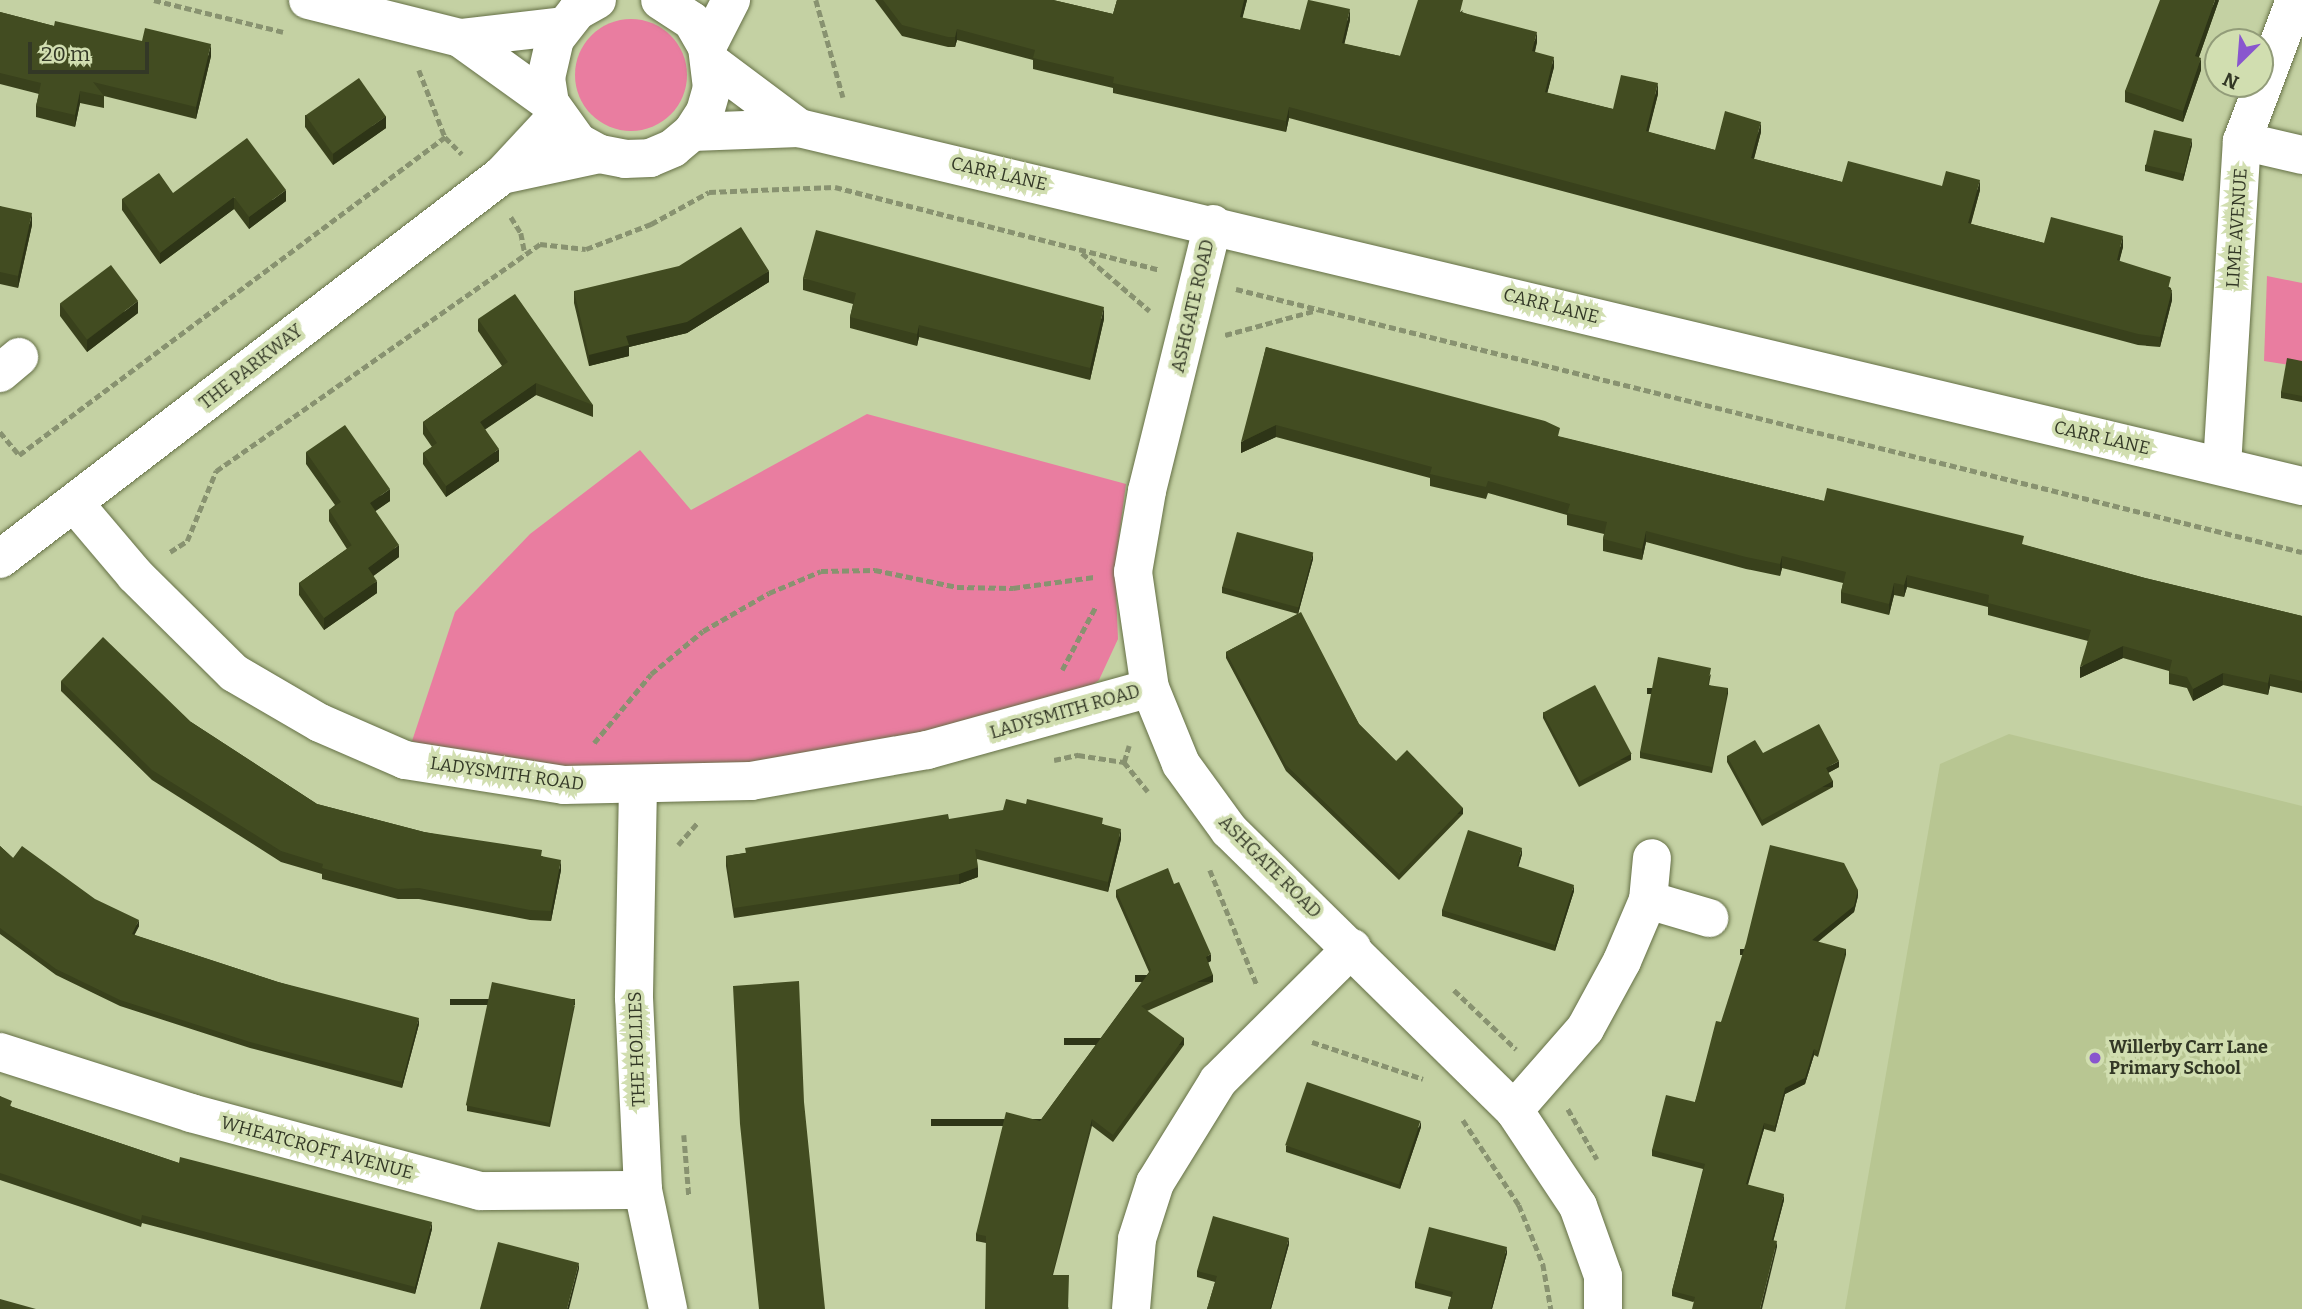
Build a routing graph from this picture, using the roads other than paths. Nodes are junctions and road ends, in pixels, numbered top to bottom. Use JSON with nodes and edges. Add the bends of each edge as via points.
{"nodes":[{"id":1,"x":308,"y":0,"type":"edge"},
{"id":2,"x":660,"y":0,"type":"edge"},
{"id":3,"x":731,"y":0,"type":"edge"},
{"id":4,"x":2295,"y":0,"type":"edge"},
{"id":5,"x":579,"y":9,"type":"edge"},
{"id":6,"x":460,"y":38,"type":"junction"},
{"id":7,"x":710,"y":55,"type":"junction"},
{"id":8,"x":553,"y":110,"type":"junction"},
{"id":9,"x":799,"y":128,"type":"junction"},
{"id":10,"x":692,"y":132,"type":"junction"},
{"id":11,"x":2242,"y":141,"type":"junction"},
{"id":12,"x":600,"y":155,"type":"junction"},
{"id":13,"x":2302,"y":155,"type":"edge"},
{"id":14,"x":493,"y":183,"type":"junction"},
{"id":15,"x":1213,"y":225,"type":"junction"},
{"id":16,"x":2222,"y":466,"type":"junction"},
{"id":17,"x":2302,"y":486,"type":"edge"},
{"id":18,"x":74,"y":503,"type":"junction"},
{"id":19,"x":0,"y":558,"type":"edge"},
{"id":20,"x":1150,"y":688,"type":"junction"},
{"id":21,"x":638,"y":786,"type":"junction"},
{"id":22,"x":1652,"y":858,"type":"dead end"},
{"id":23,"x":1647,"y":900,"type":"junction"},
{"id":24,"x":1709,"y":918,"type":"dead end"},
{"id":25,"x":1352,"y":948,"type":"junction"},
{"id":26,"x":0,"y":1052,"type":"edge"},
{"id":27,"x":1514,"y":1110,"type":"junction"},
{"id":28,"x":643,"y":1190,"type":"junction"},
{"id":29,"x":668,"y":1309,"type":"edge"},
{"id":30,"x":1131,"y":1309,"type":"edge"},
{"id":31,"x":1603,"y":1309,"type":"edge"}],
"edges":[{"from":1,"to":6,"type":"street"},
{"from":2,"to":7,"type":"street","name":"CARR LANE","via":[[692,21]]},
{"from":3,"to":7,"type":"street"},
{"from":4,"to":11,"type":"street","name":"LIME AVENUE"},
{"from":5,"to":6,"type":"street"},
{"from":5,"to":8,"type":"street","via":[[549,53],[546,78]]},
{"from":6,"to":8,"type":"street"},
{"from":7,"to":9,"type":"street","name":"CARR LANE"},
{"from":7,"to":10,"type":"street","via":[[712,88],[705,112]]},
{"from":8,"to":12,"type":"street","via":[[578,142]]},
{"from":8,"to":14,"type":"street","name":"THE PARKWAY"},
{"from":9,"to":10,"type":"street","name":"CARR LANE"},
{"from":9,"to":15,"type":"street","name":"CARR LANE"},
{"from":10,"to":12,"type":"street","via":[[673,148],[650,158]]},
{"from":11,"to":13,"type":"street"},
{"from":11,"to":16,"type":"street","name":"LIME AVENUE"},
{"from":12,"to":14,"type":"street","name":"THE PARKWAY"},
{"from":14,"to":18,"type":"street","name":"THE PARKWAY"},
{"from":15,"to":16,"type":"street","name":"CARR LANE"},
{"from":15,"to":20,"type":"street","name":"ASHGATE ROAD","via":[[1147,491],[1133,572]]},
{"from":16,"to":17,"type":"street","name":"CARR LANE"},
{"from":18,"to":19,"type":"street","name":"THE PARKWAY"},
{"from":18,"to":21,"type":"street","name":"LADYSMITH ROAD","via":[[135,575],[234,673],[320,723],[405,760],[564,785]]},
{"from":20,"to":21,"type":"street","name":"LADYSMITH ROAD","via":[[927,750],[751,781]]},
{"from":20,"to":25,"type":"street","name":"ASHGATE ROAD","via":[[1181,764],[1229,830]]},
{"from":21,"to":28,"type":"street","name":"THE HOLLIES","via":[[634,998]]},
{"from":22,"to":23,"type":"street"},
{"from":23,"to":24,"type":"street"},
{"from":23,"to":27,"type":"street","via":[[1622,961],[1585,1029]]},
{"from":25,"to":27,"type":"street","name":"ASHGATE ROAD"},
{"from":25,"to":30,"type":"street","via":[[1218,1081],[1155,1183],[1137,1239]]},
{"from":26,"to":28,"type":"street","name":"WHEATCROFT AVENUE","via":[[191,1113],[480,1191]]},
{"from":27,"to":31,"type":"street","name":"ASHGATE ROAD","via":[[1578,1206],[1603,1276]]},
{"from":28,"to":29,"type":"street","name":"THE HOLLIES"}]}
